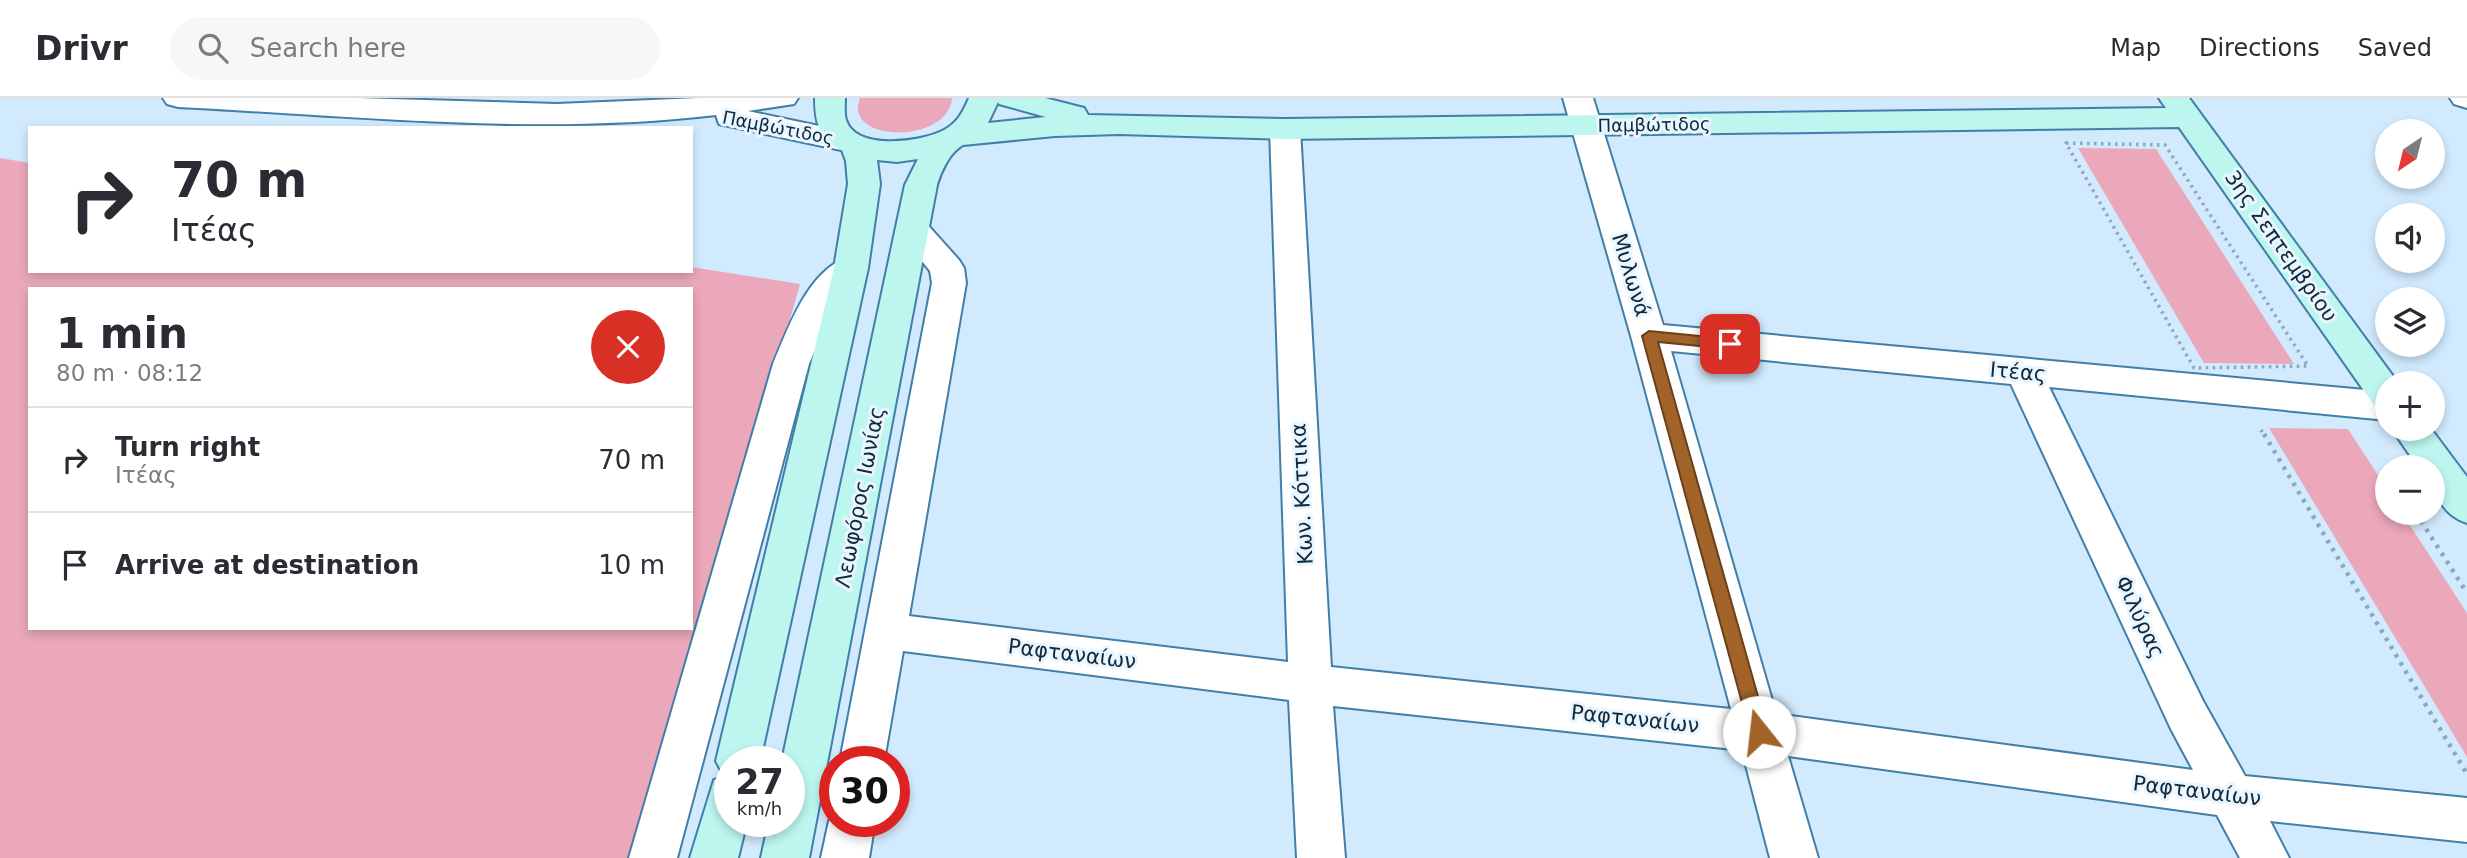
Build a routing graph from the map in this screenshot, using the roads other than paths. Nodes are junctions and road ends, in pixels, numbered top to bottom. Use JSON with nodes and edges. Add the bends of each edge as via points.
{"nodes":[{"id":1,"x":178,"y":98,"type":"edge"},
{"id":2,"x":783,"y":98,"type":"edge"},
{"id":3,"x":830,"y":98,"type":"edge"},
{"id":4,"x":984,"y":98,"type":"edge"},
{"id":5,"x":1010,"y":98,"type":"edge"},
{"id":6,"x":2181,"y":108,"type":"edge"},
{"id":7,"x":669,"y":110,"type":"junction"},
{"id":8,"x":1582,"y":112,"type":"edge"},
{"id":9,"x":1119,"y":124,"type":"junction"},
{"id":10,"x":1286,"y":129,"type":"junction"},
{"id":11,"x":952,"y":138,"type":"junction"},
{"id":12,"x":850,"y":143,"type":"junction"},
{"id":13,"x":913,"y":230,"type":"junction"},
{"id":14,"x":851,"y":268,"type":"junction"},
{"id":15,"x":1649,"y":336,"type":"junction"},
{"id":16,"x":2024,"y":373,"type":"junction"},
{"id":17,"x":2375,"y":378,"type":"edge"},
{"id":18,"x":2375,"y":405,"type":"edge"},
{"id":19,"x":2420,"y":441,"type":"edge"},
{"id":20,"x":2467,"y":507,"type":"edge"},
{"id":21,"x":886,"y":631,"type":"junction"},
{"id":22,"x":1310,"y":684,"type":"junction"},
{"id":23,"x":1759,"y":732,"type":"junction"},
{"id":24,"x":741,"y":746,"type":"edge"},
{"id":25,"x":865,"y":746,"type":"edge"},
{"id":26,"x":2231,"y":796,"type":"junction"},
{"id":27,"x":2467,"y":820,"type":"edge"},
{"id":28,"x":719,"y":837,"type":"edge"},
{"id":29,"x":849,"y":837,"type":"edge"},
{"id":30,"x":653,"y":858,"type":"edge"},
{"id":31,"x":714,"y":858,"type":"edge"},
{"id":32,"x":785,"y":858,"type":"edge"},
{"id":33,"x":845,"y":858,"type":"edge"},
{"id":34,"x":1321,"y":858,"type":"edge"},
{"id":35,"x":1794,"y":858,"type":"edge"},
{"id":36,"x":2265,"y":858,"type":"edge"}],
"edges":[{"from":1,"to":7,"type":"street","name":"Παμβώτιδος","via":[[522,113]]},
{"from":2,"to":7,"type":"street","name":"Παμβώτιδος"},
{"from":3,"to":12,"type":"street","via":[[827,114],[832,129]]},
{"from":4,"to":11,"type":"street","name":"Λεωφόρος Ιωνίας","via":[[980,113]]},
{"from":5,"to":9,"type":"street","name":"Παμβώτιδος"},
{"from":6,"to":8,"type":"street","name":"Παμβώτιδος"},
{"from":6,"to":17,"type":"street","name":"3ης Σεπτεμβρίου"},
{"from":7,"to":12,"type":"street","name":"Παμβώτιδος","via":[[778,125]]},
{"from":8,"to":10,"type":"street","name":"Παμβώτιδος"},
{"from":8,"to":15,"type":"street","name":"Μυλωνά"},
{"from":9,"to":10,"type":"street","name":"Παμβώτιδος"},
{"from":9,"to":11,"type":"street","name":"Παμβώτιδος"},
{"from":10,"to":22,"type":"street","name":"Κων. Κόττικα"},
{"from":11,"to":12,"type":"street","name":"Παμβώτιδος","via":[[925,149],[900,152]]},
{"from":11,"to":13,"type":"street","name":"Λεωφόρος Ιωνίας","via":[[926,170]]},
{"from":12,"to":14,"type":"street","via":[[862,161],[864,184]]},
{"from":13,"to":21,"type":"street","via":[[947,268],[949,283]]},
{"from":13,"to":32,"type":"street","name":"Λεωφόρος Ιωνίας"},
{"from":14,"to":24,"type":"street"},
{"from":14,"to":30,"type":"street","via":[[818,301],[791,364]]},
{"from":15,"to":16,"type":"street","name":"Ιτέας"},
{"from":15,"to":23,"type":"street","name":"Μυλωνά"},
{"from":16,"to":18,"type":"street","name":"Ιτέας"},
{"from":16,"to":26,"type":"street","name":"Φιλύρας","via":[[2187,716]]},
{"from":19,"to":20,"type":"street"},
{"from":21,"to":22,"type":"street","name":"Ραφταναίων"},
{"from":21,"to":25,"type":"street"},
{"from":22,"to":23,"type":"street","name":"Ραφταναίων"},
{"from":22,"to":34,"type":"street","name":"Κων. Κόττικα"},
{"from":23,"to":26,"type":"street","name":"Ραφταναίων"},
{"from":23,"to":35,"type":"street","name":"Μυλωνά"},
{"from":26,"to":27,"type":"street","name":"Ραφταναίων"},
{"from":26,"to":36,"type":"street","name":"Φιλύρας"},
{"from":28,"to":31,"type":"street"},
{"from":29,"to":33,"type":"street"}]}
